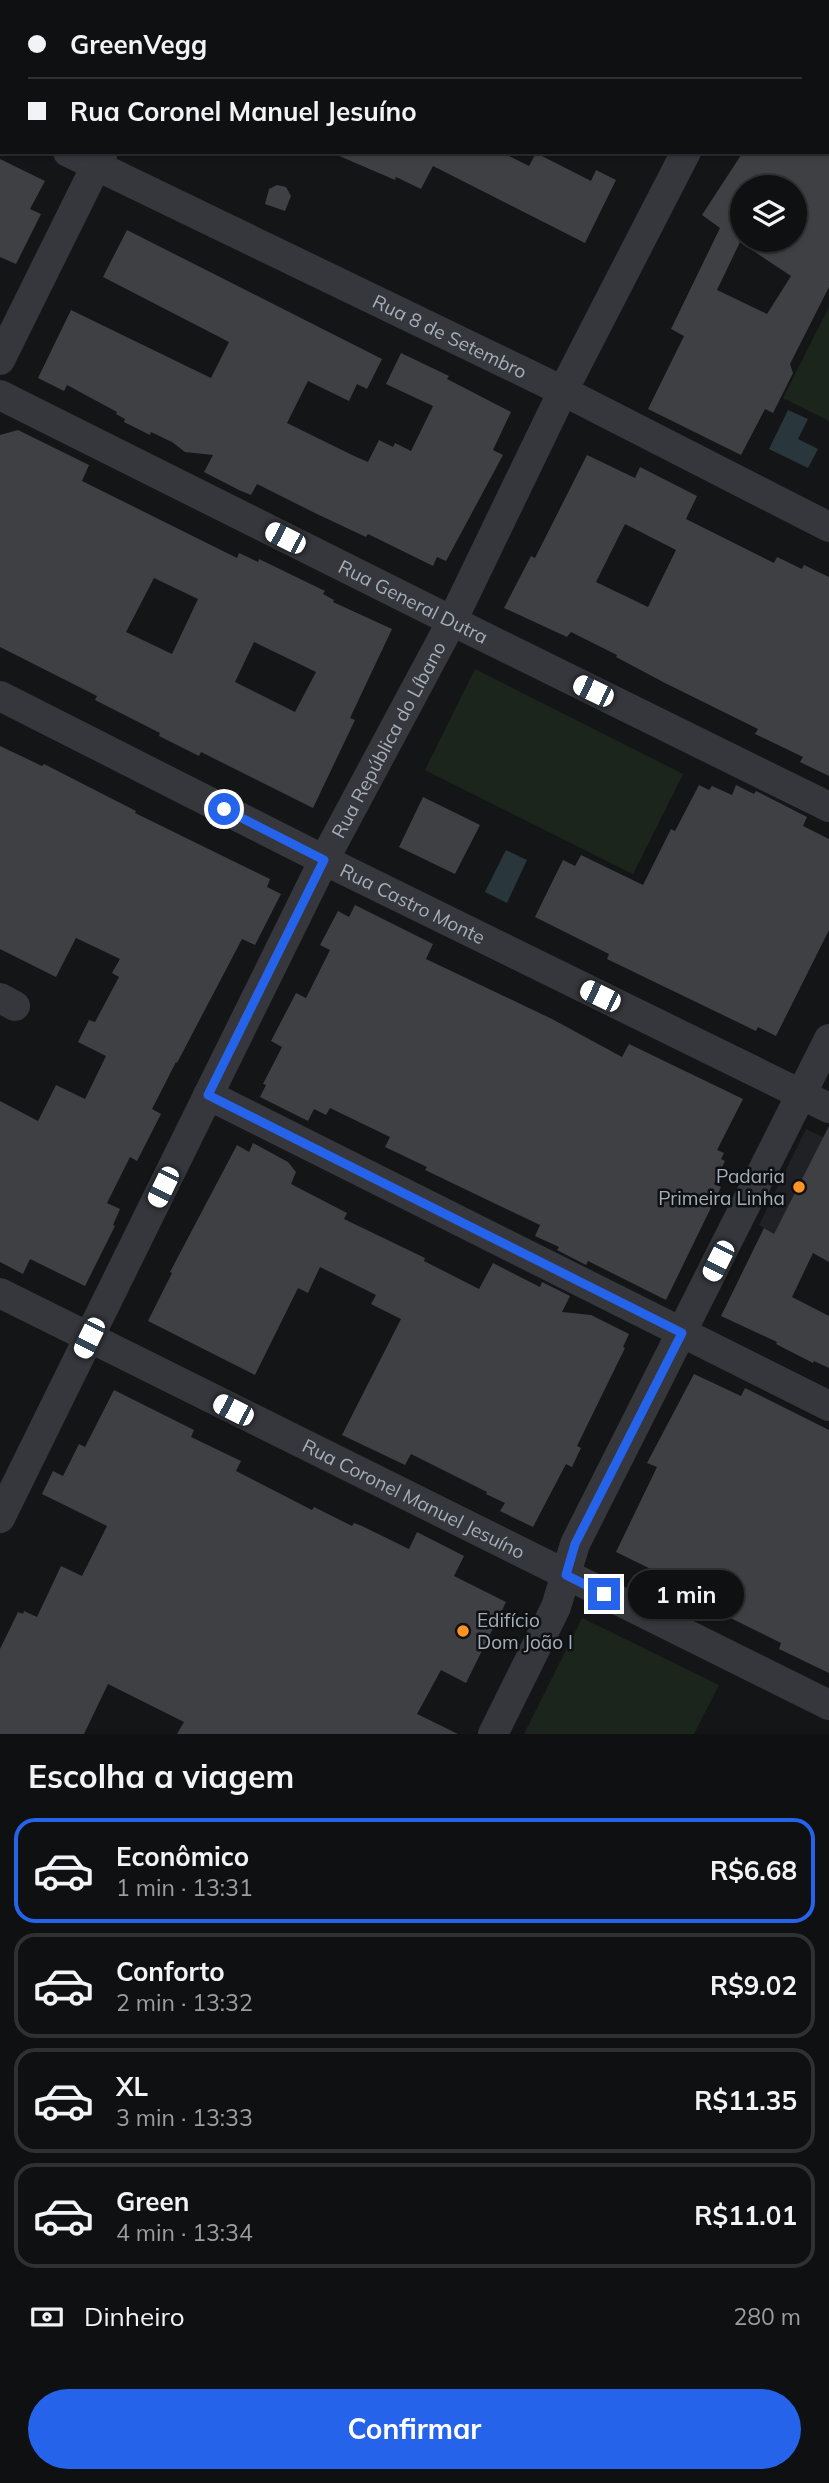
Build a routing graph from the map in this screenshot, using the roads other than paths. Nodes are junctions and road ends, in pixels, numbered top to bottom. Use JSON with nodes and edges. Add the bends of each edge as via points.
{"nodes":[{"id":1,"x":76,"y":154,"type":"edge"},
{"id":2,"x":684,"y":154,"type":"edge"},
{"id":3,"x":100,"y":160,"type":"edge"},
{"id":4,"x":0,"y":359,"type":"edge"},
{"id":5,"x":563,"y":391,"type":"junction"},
{"id":6,"x":0,"y":395,"type":"edge"},
{"id":7,"x":829,"y":527,"type":"edge"},
{"id":8,"x":452,"y":621,"type":"junction"},
{"id":9,"x":0,"y":695,"type":"edge"},
{"id":10,"x":829,"y":807,"type":"edge"},
{"id":11,"x":324,"y":860,"type":"junction"},
{"id":12,"x":829,"y":1039,"type":"edge"},
{"id":13,"x":208,"y":1095,"type":"junction"},
{"id":14,"x":801,"y":1095,"type":"junction"},
{"id":15,"x":829,"y":1108,"type":"edge"},
{"id":16,"x":0,"y":1293,"type":"edge"},
{"id":17,"x":682,"y":1333,"type":"junction"},
{"id":18,"x":89,"y":1338,"type":"junction"},
{"id":19,"x":829,"y":1406,"type":"edge"},
{"id":20,"x":0,"y":1518,"type":"edge"},
{"id":21,"x":566,"y":1575,"type":"junction"},
{"id":22,"x":829,"y":1705,"type":"edge"},
{"id":23,"x":493,"y":1734,"type":"edge"}],
"edges":[{"from":1,"to":3,"type":"street","name":"Rua 8 de Setembro"},
{"from":2,"to":5,"type":"street","name":"Rua República do Líbano"},
{"from":3,"to":4,"type":"street"},
{"from":3,"to":5,"type":"street","name":"Rua 8 de Setembro"},
{"from":5,"to":7,"type":"street","name":"Rua 8 de Setembro"},
{"from":5,"to":8,"type":"street","name":"Rua República do Líbano"},
{"from":6,"to":8,"type":"street","name":"Rua General Dutra"},
{"from":8,"to":10,"type":"street","name":"Rua General Dutra"},
{"from":8,"to":11,"type":"street","name":"Rua República do Líbano"},
{"from":9,"to":11,"type":"street","name":"Rua Castro Monte"},
{"from":11,"to":13,"type":"street","name":"Rua República do Líbano"},
{"from":11,"to":14,"type":"street","name":"Rua Castro Monte"},
{"from":12,"to":14,"type":"street"},
{"from":13,"to":17,"type":"street"},
{"from":13,"to":18,"type":"street","name":"Rua República do Líbano"},
{"from":14,"to":15,"type":"street","name":"Rua Castro Monte"},
{"from":14,"to":17,"type":"street"},
{"from":16,"to":18,"type":"street","name":"Rua Coronel Manuel Jesuíno"},
{"from":17,"to":19,"type":"street"},
{"from":17,"to":21,"type":"street","via":[[575,1544]]},
{"from":18,"to":20,"type":"street","name":"Rua República do Líbano"},
{"from":18,"to":21,"type":"street","name":"Rua Coronel Manuel Jesuíno"},
{"from":21,"to":22,"type":"street","name":"Rua Coronel Manuel Jesuíno"},
{"from":21,"to":23,"type":"street","via":[[556,1607]]}]}
